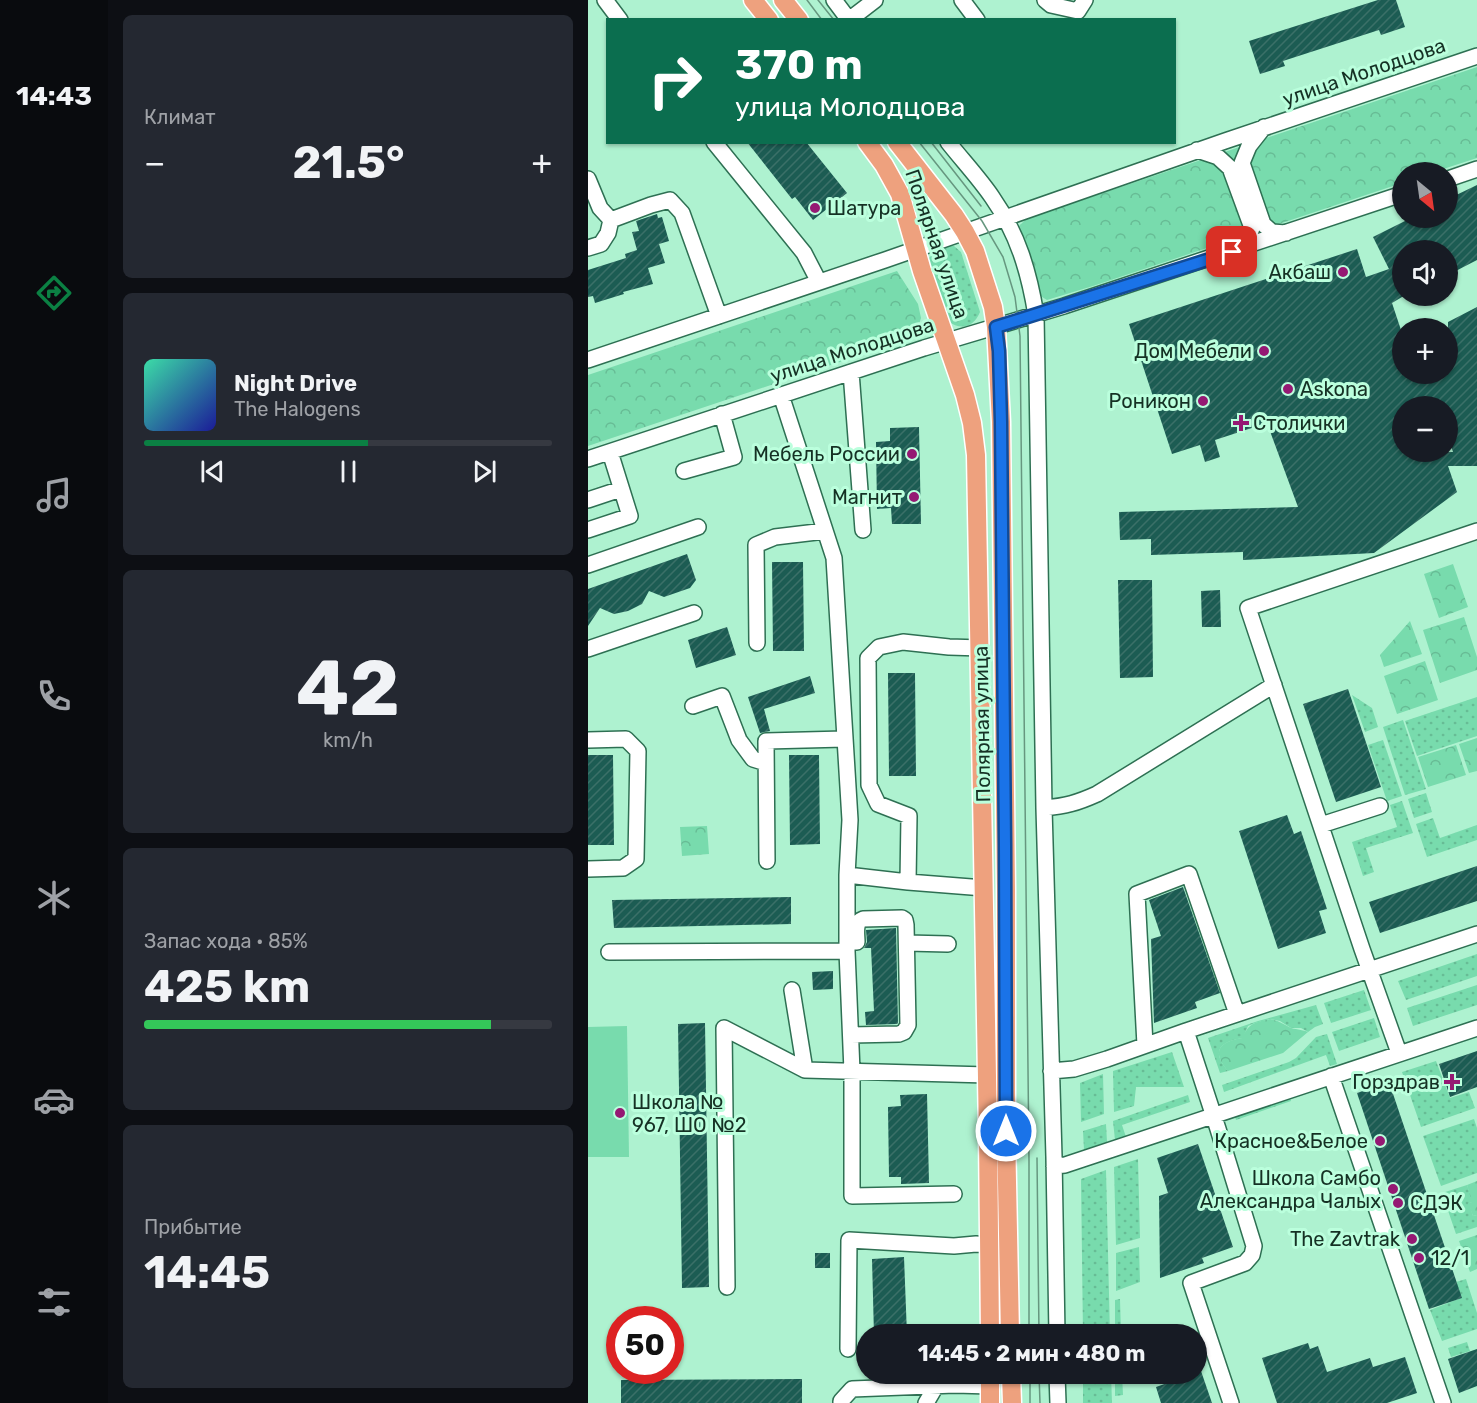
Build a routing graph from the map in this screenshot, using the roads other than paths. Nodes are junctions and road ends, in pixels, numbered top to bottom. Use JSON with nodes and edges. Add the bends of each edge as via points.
{"nodes":[{"id":1,"x":605,"y":0,"type":"edge"},
{"id":2,"x":753,"y":0,"type":"edge"},
{"id":3,"x":783,"y":0,"type":"edge"},
{"id":4,"x":834,"y":0,"type":"edge"},
{"id":5,"x":875,"y":0,"type":"edge"},
{"id":6,"x":962,"y":0,"type":"edge"},
{"id":7,"x":1045,"y":0,"type":"edge"},
{"id":8,"x":1084,"y":0,"type":"edge"},
{"id":9,"x":618,"y":18,"type":"edge"},
{"id":10,"x":767,"y":18,"type":"edge"},
{"id":11,"x":797,"y":18,"type":"edge"},
{"id":12,"x":848,"y":18,"type":"edge"},
{"id":13,"x":852,"y":18,"type":"edge"},
{"id":14,"x":976,"y":18,"type":"edge"},
{"id":15,"x":1477,"y":56,"type":"edge"},
{"id":16,"x":1264,"y":128,"type":"junction"},
{"id":17,"x":716,"y":144,"type":"edge"},
{"id":18,"x":868,"y":144,"type":"edge"},
{"id":19,"x":899,"y":144,"type":"edge"},
{"id":20,"x":950,"y":144,"type":"edge"},
{"id":21,"x":1197,"y":150,"type":"junction"},
{"id":22,"x":1477,"y":169,"type":"edge"},
{"id":23,"x":1458,"y":176,"type":"edge"},
{"id":24,"x":588,"y":179,"type":"edge"},
{"id":25,"x":1392,"y":197,"type":"edge"},
{"id":26,"x":1005,"y":218,"type":"junction"},
{"id":27,"x":611,"y":220,"type":"junction"},
{"id":28,"x":965,"y":232,"type":"junction"},
{"id":29,"x":1288,"y":233,"type":"junction"},
{"id":30,"x":588,"y":248,"type":"edge"},
{"id":31,"x":915,"y":249,"type":"junction"},
{"id":32,"x":1232,"y":252,"type":"junction"},
{"id":33,"x":819,"y":282,"type":"junction"},
{"id":34,"x":1036,"y":315,"type":"junction"},
{"id":35,"x":719,"y":316,"type":"junction"},
{"id":36,"x":996,"y":327,"type":"junction"},
{"id":37,"x":947,"y":342,"type":"junction"},
{"id":38,"x":588,"y":360,"type":"edge"},
{"id":39,"x":851,"y":372,"type":"junction"},
{"id":40,"x":780,"y":395,"type":"junction"},
{"id":41,"x":722,"y":414,"type":"junction"},
{"id":42,"x":610,"y":452,"type":"junction"},
{"id":43,"x":588,"y":459,"type":"edge"},
{"id":44,"x":684,"y":471,"type":"dead end"},
{"id":45,"x":621,"y":489,"type":"junction"},
{"id":46,"x":588,"y":500,"type":"edge"},
{"id":47,"x":698,"y":527,"type":"dead end"},
{"id":48,"x":588,"y":530,"type":"edge"},
{"id":49,"x":863,"y":530,"type":"dead end"},
{"id":50,"x":825,"y":531,"type":"junction"},
{"id":51,"x":1477,"y":531,"type":"edge"},
{"id":52,"x":588,"y":565,"type":"edge"},
{"id":53,"x":694,"y":613,"type":"dead end"},
{"id":54,"x":757,"y":644,"type":"dead end"},
{"id":55,"x":981,"y":648,"type":"junction"},
{"id":56,"x":588,"y":649,"type":"edge"},
{"id":57,"x":1274,"y":685,"type":"junction"},
{"id":58,"x":693,"y":706,"type":"dead end"},
{"id":59,"x":844,"y":739,"type":"junction"},
{"id":60,"x":588,"y":740,"type":"edge"},
{"id":61,"x":766,"y":763,"type":"junction"},
{"id":62,"x":1380,"y":806,"type":"dead end"},
{"id":63,"x":1044,"y":808,"type":"junction"},
{"id":64,"x":1321,"y":825,"type":"junction"},
{"id":65,"x":766,"y":861,"type":"dead end"},
{"id":66,"x":588,"y":869,"type":"edge"},
{"id":67,"x":847,"y":875,"type":"junction"},
{"id":68,"x":908,"y":882,"type":"junction"},
{"id":69,"x":984,"y":888,"type":"junction"},
{"id":70,"x":1477,"y":934,"type":"edge"},
{"id":71,"x":907,"y":943,"type":"junction"},
{"id":72,"x":948,"y":944,"type":"dead end"},
{"id":73,"x":847,"y":951,"type":"junction"},
{"id":74,"x":609,"y":952,"type":"dead end"},
{"id":75,"x":1369,"y":969,"type":"junction"},
{"id":76,"x":849,"y":987,"type":"junction"},
{"id":77,"x":792,"y":990,"type":"dead end"},
{"id":78,"x":1237,"y":1014,"type":"junction"},
{"id":79,"x":1477,"y":1028,"type":"edge"},
{"id":80,"x":1186,"y":1031,"type":"junction"},
{"id":81,"x":851,"y":1035,"type":"junction"},
{"id":82,"x":1145,"y":1046,"type":"junction"},
{"id":83,"x":1399,"y":1053,"type":"junction"},
{"id":84,"x":805,"y":1070,"type":"junction"},
{"id":85,"x":852,"y":1071,"type":"junction"},
{"id":86,"x":1052,"y":1071,"type":"junction"},
{"id":87,"x":987,"y":1075,"type":"junction"},
{"id":88,"x":1331,"y":1076,"type":"junction"},
{"id":89,"x":1214,"y":1116,"type":"junction"},
{"id":90,"x":1054,"y":1166,"type":"junction"},
{"id":91,"x":954,"y":1194,"type":"dead end"},
{"id":92,"x":989,"y":1245,"type":"junction"},
{"id":93,"x":727,"y":1287,"type":"dead end"},
{"id":94,"x":990,"y":1324,"type":"edge"},
{"id":95,"x":1010,"y":1324,"type":"edge"},
{"id":96,"x":1057,"y":1324,"type":"edge"},
{"id":97,"x":848,"y":1349,"type":"dead end"},
{"id":98,"x":1011,"y":1384,"type":"edge"},
{"id":99,"x":1057,"y":1384,"type":"edge"},
{"id":100,"x":936,"y":1386,"type":"junction"},
{"id":101,"x":990,"y":1388,"type":"edge"},
{"id":102,"x":841,"y":1403,"type":"edge"},
{"id":103,"x":926,"y":1403,"type":"edge"},
{"id":104,"x":1012,"y":1403,"type":"edge"},
{"id":105,"x":1058,"y":1403,"type":"edge"},
{"id":106,"x":1231,"y":1403,"type":"edge"},
{"id":107,"x":1443,"y":1403,"type":"edge"}],
"edges":[{"from":1,"to":9,"type":"street"},
{"from":2,"to":10,"type":"main road"},
{"from":3,"to":11,"type":"main road"},
{"from":4,"to":12,"type":"street"},
{"from":5,"to":13,"type":"street"},
{"from":6,"to":14,"type":"street"},
{"from":7,"to":8,"type":"street","via":[[1050,5],[1078,11]]},
{"from":15,"to":16,"type":"street","name":"улица Молодцова"},
{"from":16,"to":21,"type":"street","name":"улица Молодцова"},
{"from":16,"to":29,"type":"street","name":"улица Молодцова","via":[[1249,146],[1242,163],[1263,224],[1272,232]]},
{"from":17,"to":33,"type":"street","via":[[804,253]]},
{"from":18,"to":31,"type":"main road","name":"Полярная улица","via":[[900,194]]},
{"from":19,"to":28,"type":"main road","name":"Полярная улица"},
{"from":20,"to":26,"type":"street"},
{"from":21,"to":26,"type":"street","name":"улица Молодцова"},
{"from":21,"to":32,"type":"street","via":[[1218,157],[1230,168],[1252,228],[1247,241]]},
{"from":22,"to":23,"type":"street"},
{"from":24,"to":27,"type":"street","via":[[600,208]]},
{"from":25,"to":29,"type":"street","name":"улица Молодцова"},
{"from":26,"to":28,"type":"street","name":"улица Молодцова"},
{"from":26,"to":34,"type":"street","via":[[1026,266]]},
{"from":27,"to":30,"type":"street","via":[[601,244]]},
{"from":27,"to":35,"type":"street","via":[[670,200],[682,213]]},
{"from":28,"to":31,"type":"street","name":"улица Молодцова"},
{"from":28,"to":36,"type":"main road","name":"Полярная улица","via":[[975,251]]},
{"from":29,"to":32,"type":"street","name":"улица Молодцова"},
{"from":31,"to":33,"type":"street","name":"улица Молодцова"},
{"from":31,"to":37,"type":"main road","name":"Полярная улица"},
{"from":32,"to":34,"type":"street","name":"улица Молодцова"},
{"from":33,"to":35,"type":"street","name":"улица Молодцова"},
{"from":34,"to":36,"type":"street","name":"улица Молодцова"},
{"from":34,"to":63,"type":"street"},
{"from":35,"to":38,"type":"street","name":"улица Молодцова"},
{"from":36,"to":37,"type":"street","name":"улица Молодцова"},
{"from":36,"to":95,"type":"main road","name":"Полярная улица","via":[[1001,422]]},
{"from":37,"to":39,"type":"street","name":"улица Молодцова"},
{"from":37,"to":55,"type":"main road","name":"Полярная улица","via":[[972,423],[976,455]]},
{"from":39,"to":40,"type":"street","name":"улица Молодцова"},
{"from":39,"to":49,"type":"street"},
{"from":40,"to":41,"type":"street","name":"улица Молодцова"},
{"from":40,"to":50,"type":"street"},
{"from":41,"to":42,"type":"street","name":"улица Молодцова"},
{"from":41,"to":44,"type":"street","via":[[734,457]]},
{"from":42,"to":43,"type":"street","name":"улица Молодцова"},
{"from":42,"to":45,"type":"street"},
{"from":45,"to":46,"type":"street"},
{"from":45,"to":48,"type":"street","via":[[630,516]]},
{"from":47,"to":52,"type":"street"},
{"from":50,"to":54,"type":"street","via":[[775,537],[756,545]]},
{"from":50,"to":59,"type":"street","via":[[834,558]]},
{"from":51,"to":57,"type":"street","via":[[1248,608]]},
{"from":53,"to":56,"type":"street"},
{"from":55,"to":68,"type":"street","via":[[903,642],[879,647],[868,658],[868,785],[878,804],[909,816]]},
{"from":55,"to":69,"type":"main road","name":"Полярная улица"},
{"from":57,"to":63,"type":"street","via":[[1097,794],[1068,806]]},
{"from":57,"to":64,"type":"street"},
{"from":58,"to":61,"type":"street","via":[[722,696],[739,740],[753,759]]},
{"from":59,"to":61,"type":"street","via":[[766,741]]},
{"from":59,"to":67,"type":"street","via":[[850,820]]},
{"from":60,"to":66,"type":"street","via":[[626,739],[638,751],[636,859],[623,868]]},
{"from":61,"to":65,"type":"street"},
{"from":62,"to":64,"type":"street"},
{"from":63,"to":86,"type":"street"},
{"from":64,"to":75,"type":"street"},
{"from":67,"to":68,"type":"street"},
{"from":67,"to":73,"type":"street"},
{"from":68,"to":69,"type":"street"},
{"from":69,"to":87,"type":"main road","name":"Полярная улица"},
{"from":70,"to":75,"type":"street"},
{"from":71,"to":72,"type":"street"},
{"from":71,"to":76,"type":"street","via":[[902,918],[859,920],[859,982]]},
{"from":71,"to":81,"type":"street","via":[[907,1029],[899,1034]]},
{"from":73,"to":74,"type":"street"},
{"from":73,"to":76,"type":"street"},
{"from":75,"to":78,"type":"street"},
{"from":75,"to":83,"type":"street"},
{"from":76,"to":81,"type":"street"},
{"from":77,"to":84,"type":"street"},
{"from":78,"to":80,"type":"street"},
{"from":78,"to":82,"type":"street","via":[[1189,874],[1137,894]]},
{"from":79,"to":83,"type":"street"},
{"from":80,"to":82,"type":"street"},
{"from":80,"to":89,"type":"street"},
{"from":81,"to":85,"type":"street"},
{"from":82,"to":86,"type":"street","via":[[1074,1069]]},
{"from":83,"to":88,"type":"street"},
{"from":84,"to":85,"type":"street"},
{"from":84,"to":93,"type":"street","via":[[724,1028]]},
{"from":85,"to":87,"type":"street"},
{"from":85,"to":91,"type":"street","via":[[852,1196]]},
{"from":86,"to":90,"type":"street"},
{"from":87,"to":92,"type":"main road","name":"Полярная улица"},
{"from":88,"to":89,"type":"street"},
{"from":88,"to":107,"type":"street"},
{"from":89,"to":90,"type":"street"},
{"from":89,"to":106,"type":"street","via":[[1254,1251],[1245,1263],[1191,1283]]},
{"from":90,"to":96,"type":"street"},
{"from":92,"to":94,"type":"main road","name":"Полярная улица"},
{"from":92,"to":97,"type":"street","via":[[849,1240]]},
{"from":98,"to":104,"type":"main road"},
{"from":99,"to":105,"type":"street"},
{"from":100,"to":101,"type":"street"},
{"from":100,"to":102,"type":"street","via":[[852,1389]]},
{"from":100,"to":103,"type":"street"}]}
